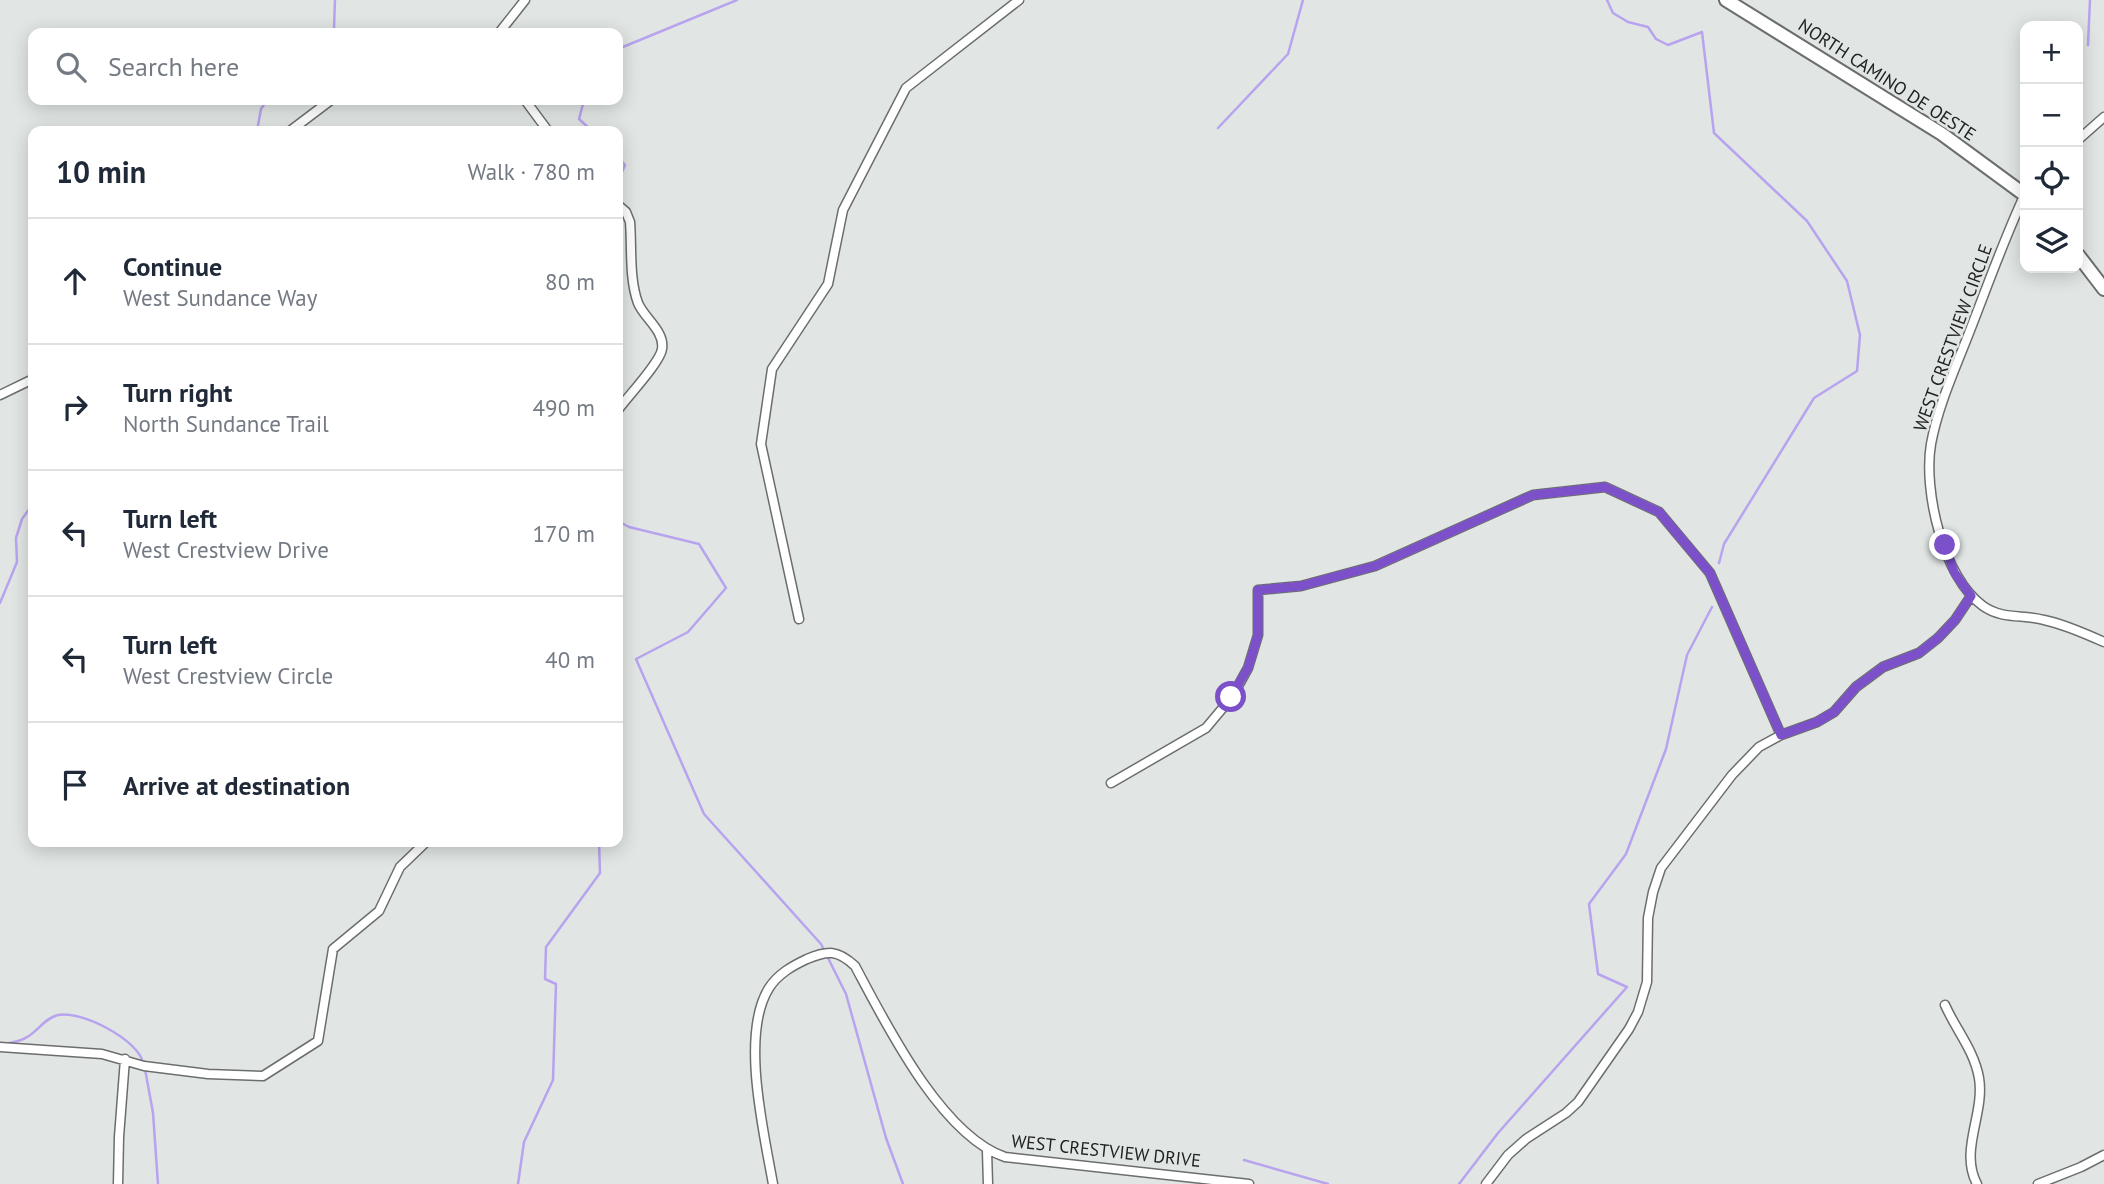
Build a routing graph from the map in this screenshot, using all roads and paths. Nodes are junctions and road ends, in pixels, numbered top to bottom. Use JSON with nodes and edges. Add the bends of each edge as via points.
{"nodes":[{"id":1,"x":524,"y":0,"type":"edge"},
{"id":2,"x":1019,"y":0,"type":"edge"},
{"id":3,"x":1726,"y":0,"type":"edge"},
{"id":4,"x":505,"y":28,"type":"edge"},
{"id":5,"x":324,"y":105,"type":"edge"},
{"id":6,"x":529,"y":105,"type":"edge"},
{"id":7,"x":2104,"y":117,"type":"edge"},
{"id":8,"x":297,"y":126,"type":"edge"},
{"id":9,"x":544,"y":126,"type":"edge"},
{"id":10,"x":2083,"y":136,"type":"edge"},
{"id":11,"x":2020,"y":191,"type":"edge"},
{"id":12,"x":2020,"y":208,"type":"edge"},
{"id":13,"x":623,"y":209,"type":"edge"},
{"id":14,"x":2083,"y":262,"type":"edge"},
{"id":15,"x":2104,"y":289,"type":"edge"},
{"id":16,"x":28,"y":381,"type":"edge"},
{"id":17,"x":0,"y":395,"type":"edge"},
{"id":18,"x":623,"y":404,"type":"edge"},
{"id":19,"x":1971,"y":596,"type":"junction"},
{"id":20,"x":799,"y":619,"type":"dead end"},
{"id":21,"x":2104,"y":642,"type":"edge"},
{"id":22,"x":1781,"y":735,"type":"junction"},
{"id":23,"x":1111,"y":783,"type":"dead end"},
{"id":24,"x":421,"y":847,"type":"edge"},
{"id":25,"x":1945,"y":1005,"type":"dead end"},
{"id":26,"x":0,"y":1047,"type":"edge"},
{"id":27,"x":125,"y":1059,"type":"junction"},
{"id":28,"x":1978,"y":1100,"type":"junction"},
{"id":29,"x":1988,"y":1101,"type":"dead end"},
{"id":30,"x":987,"y":1151,"type":"junction"},
{"id":31,"x":2104,"y":1155,"type":"edge"},
{"id":32,"x":118,"y":1184,"type":"edge"},
{"id":33,"x":773,"y":1184,"type":"edge"},
{"id":34,"x":988,"y":1184,"type":"edge"},
{"id":35,"x":1249,"y":1184,"type":"edge"},
{"id":36,"x":1486,"y":1184,"type":"edge"},
{"id":37,"x":1977,"y":1184,"type":"edge"},
{"id":38,"x":2038,"y":1184,"type":"edge"}],
"edges":[{"from":1,"to":4,"type":"street"},
{"from":2,"to":20,"type":"street","via":[[906,88],[843,210],[828,284],[772,369],[761,444]]},
{"from":3,"to":11,"type":"street","name":"NORTH CAMINO DE OESTE","via":[[1941,134]]},
{"from":5,"to":8,"type":"street"},
{"from":6,"to":9,"type":"street"},
{"from":7,"to":10,"type":"street"},
{"from":12,"to":19,"type":"street","name":"WEST CRESTVIEW CIRCLE","via":[[1944,399],[1931,445],[1930,488],[1943,540],[1954,572]]},
{"from":13,"to":18,"type":"street","via":[[630,222],[635,295],[662,343],[657,361]]},
{"from":14,"to":15,"type":"street"},
{"from":16,"to":17,"type":"street"},
{"from":19,"to":21,"type":"street","name":"WEST CRESTVIEW CIRCLE","via":[[2011,618],[2043,619]]},
{"from":19,"to":22,"type":"street","via":[[1955,620],[1919,653],[1883,667],[1856,687],[1834,712]]},
{"from":22,"to":23,"type":"street","via":[[1710,573],[1659,512],[1605,487],[1533,495],[1375,566],[1301,586],[1258,590],[1258,635],[1248,668],[1231,697],[1206,728]]},
{"from":22,"to":36,"type":"street","via":[[1746,759],[1661,869],[1648,918],[1647,982],[1629,1029],[1578,1102],[1508,1155]]},
{"from":24,"to":27,"type":"street","via":[[400,867],[379,911],[333,949],[318,1041],[263,1076],[144,1066]]},
{"from":25,"to":28,"type":"street","via":[[1974,1060],[1980,1081]]},
{"from":26,"to":27,"type":"street"},
{"from":27,"to":32,"type":"street"},
{"from":28,"to":29,"type":"street"},
{"from":28,"to":37,"type":"street","via":[[1970,1151],[1970,1169]]},
{"from":30,"to":33,"type":"street","name":"WEST CRESTVIEW DRIVE","via":[[953,1120],[911,1066],[855,967],[845,956],[819,954],[777,978],[759,1011],[755,1067]]},
{"from":30,"to":34,"type":"street"},
{"from":30,"to":35,"type":"street","name":"WEST CRESTVIEW DRIVE","via":[[1005,1157]]},
{"from":31,"to":38,"type":"street"}]}
